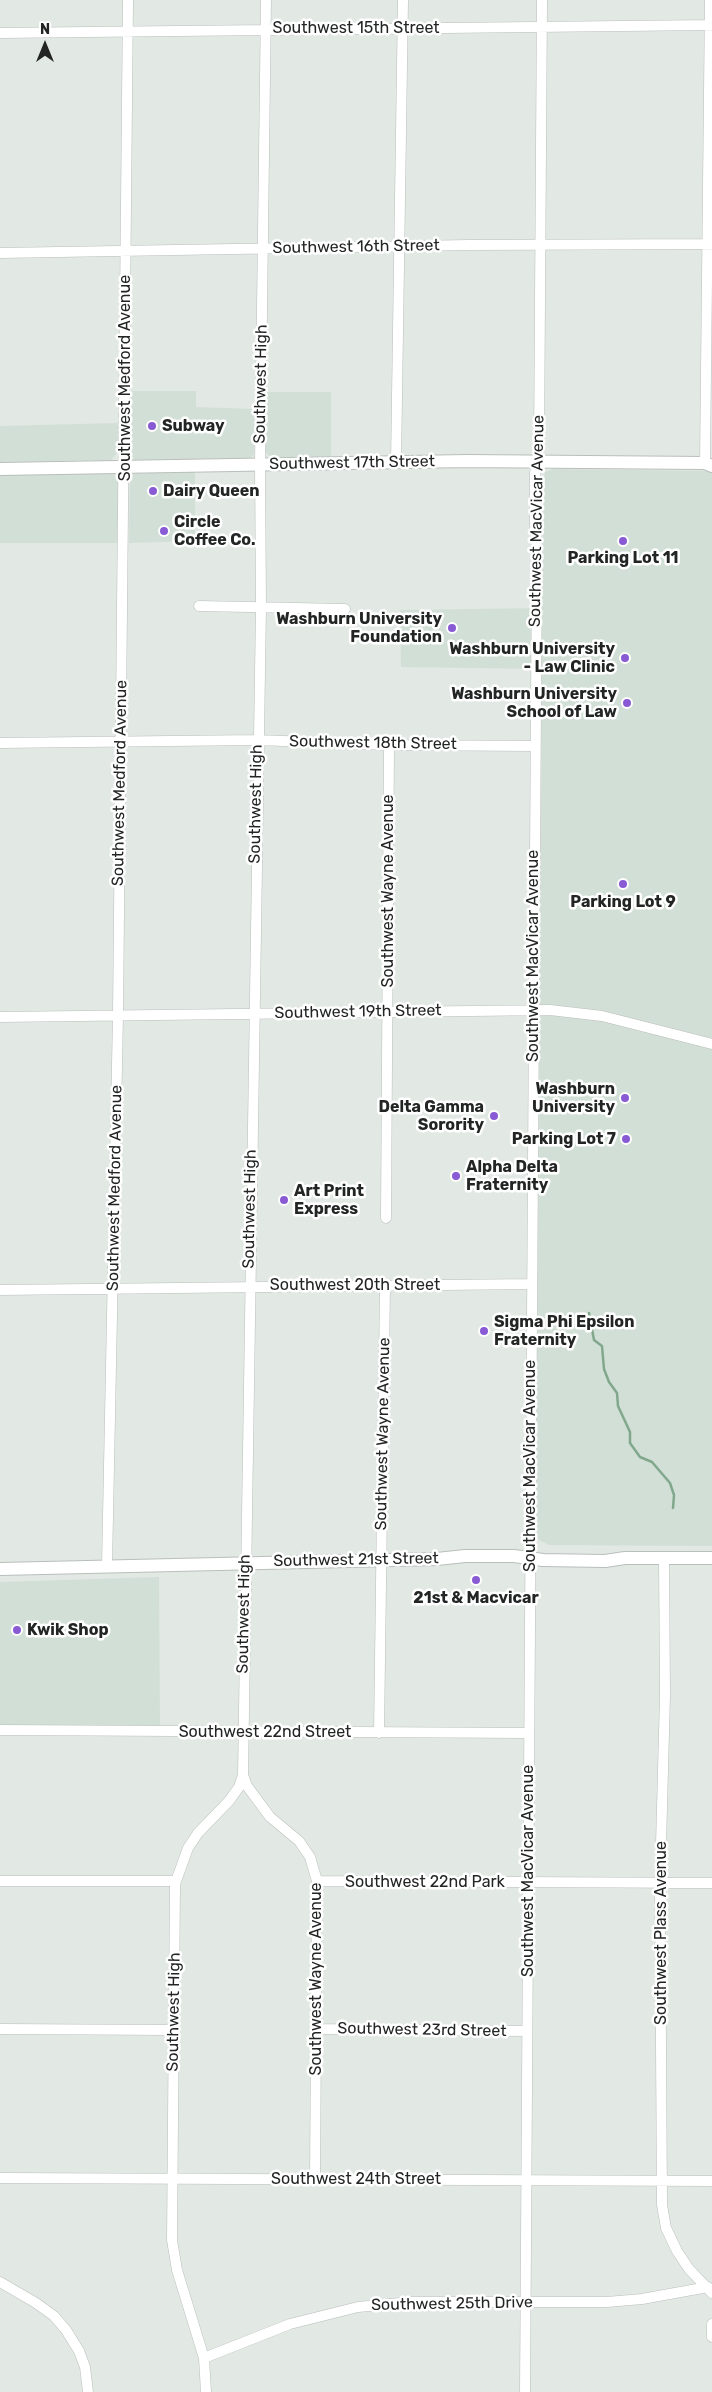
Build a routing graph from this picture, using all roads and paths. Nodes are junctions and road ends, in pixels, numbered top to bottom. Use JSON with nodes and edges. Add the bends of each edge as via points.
{"nodes":[{"id":1,"x":128,"y":0,"type":"edge"},
{"id":2,"x":266,"y":0,"type":"edge"},
{"id":3,"x":403,"y":0,"type":"edge"},
{"id":4,"x":542,"y":0,"type":"edge"},
{"id":5,"x":710,"y":0,"type":"edge"},
{"id":6,"x":711,"y":25,"type":"edge"},
{"id":7,"x":542,"y":26,"type":"junction"},
{"id":8,"x":265,"y":29,"type":"junction"},
{"id":9,"x":403,"y":29,"type":"junction"},
{"id":10,"x":127,"y":32,"type":"junction"},
{"id":11,"x":0,"y":33,"type":"edge"},
{"id":12,"x":540,"y":244,"type":"junction"},
{"id":13,"x":710,"y":244,"type":"edge"},
{"id":14,"x":400,"y":246,"type":"junction"},
{"id":15,"x":262,"y":249,"type":"junction"},
{"id":16,"x":126,"y":250,"type":"junction"},
{"id":17,"x":0,"y":253,"type":"edge"},
{"id":18,"x":537,"y":462,"type":"junction"},
{"id":19,"x":396,"y":463,"type":"junction"},
{"id":20,"x":710,"y":463,"type":"edge"},
{"id":21,"x":260,"y":464,"type":"junction"},
{"id":22,"x":124,"y":466,"type":"junction"},
{"id":23,"x":0,"y":468,"type":"edge"},
{"id":24,"x":198,"y":606,"type":"dead end"},
{"id":25,"x":260,"y":607,"type":"junction"},
{"id":26,"x":345,"y":609,"type":"dead end"},
{"id":27,"x":258,"y":740,"type":"junction"},
{"id":28,"x":120,"y":742,"type":"junction"},
{"id":29,"x":0,"y":743,"type":"edge"},
{"id":30,"x":389,"y":745,"type":"junction"},
{"id":31,"x":535,"y":746,"type":"junction"},
{"id":32,"x":533,"y":1010,"type":"junction"},
{"id":33,"x":387,"y":1012,"type":"junction"},
{"id":34,"x":253,"y":1013,"type":"junction"},
{"id":35,"x":118,"y":1016,"type":"junction"},
{"id":36,"x":0,"y":1017,"type":"edge"},
{"id":37,"x":712,"y":1044,"type":"edge"},
{"id":38,"x":386,"y":1218,"type":"dead end"},
{"id":39,"x":531,"y":1284,"type":"junction"},
{"id":40,"x":249,"y":1285,"type":"junction"},
{"id":41,"x":385,"y":1286,"type":"junction"},
{"id":42,"x":113,"y":1288,"type":"junction"},
{"id":43,"x":0,"y":1290,"type":"edge"},
{"id":44,"x":530,"y":1558,"type":"junction"},
{"id":45,"x":664,"y":1558,"type":"junction"},
{"id":46,"x":712,"y":1558,"type":"edge"},
{"id":47,"x":381,"y":1560,"type":"junction"},
{"id":48,"x":245,"y":1562,"type":"junction"},
{"id":49,"x":108,"y":1566,"type":"junction"},
{"id":50,"x":0,"y":1569,"type":"edge"},
{"id":51,"x":0,"y":1730,"type":"edge"},
{"id":52,"x":243,"y":1733,"type":"junction"},
{"id":53,"x":379,"y":1733,"type":"junction"},
{"id":54,"x":529,"y":1733,"type":"junction"},
{"id":55,"x":243,"y":1775,"type":"junction"},
{"id":56,"x":0,"y":1880,"type":"edge"},
{"id":57,"x":175,"y":1881,"type":"junction"},
{"id":58,"x":317,"y":1881,"type":"junction"},
{"id":59,"x":528,"y":1882,"type":"junction"},
{"id":60,"x":660,"y":1883,"type":"junction"},
{"id":61,"x":712,"y":1883,"type":"edge"},
{"id":62,"x":0,"y":2029,"type":"edge"},
{"id":63,"x":317,"y":2029,"type":"junction"},
{"id":64,"x":174,"y":2030,"type":"junction"},
{"id":65,"x":526,"y":2031,"type":"junction"},
{"id":66,"x":0,"y":2178,"type":"edge"},
{"id":67,"x":172,"y":2179,"type":"junction"},
{"id":68,"x":525,"y":2179,"type":"junction"},
{"id":69,"x":315,"y":2180,"type":"junction"},
{"id":70,"x":662,"y":2181,"type":"junction"},
{"id":71,"x":712,"y":2181,"type":"edge"},
{"id":72,"x":0,"y":2282,"type":"edge"},
{"id":73,"x":710,"y":2290,"type":"edge"},
{"id":74,"x":524,"y":2302,"type":"junction"},
{"id":75,"x":712,"y":2324,"type":"edge"},
{"id":76,"x":712,"y":2337,"type":"edge"},
{"id":77,"x":204,"y":2358,"type":"junction"},
{"id":78,"x":88,"y":2392,"type":"edge"},
{"id":79,"x":206,"y":2392,"type":"edge"},
{"id":80,"x":525,"y":2392,"type":"edge"}],
"edges":[{"from":1,"to":10,"type":"street","name":"Southwest Medford Avenue"},
{"from":2,"to":8,"type":"street","name":"Southwest High"},
{"from":3,"to":9,"type":"street"},
{"from":4,"to":7,"type":"street","name":"Southwest MacVicar Avenue"},
{"from":5,"to":6,"type":"street"},
{"from":6,"to":7,"type":"street","name":"Southwest 15th Street"},
{"from":6,"to":13,"type":"street"},
{"from":7,"to":9,"type":"street","name":"Southwest 15th Street"},
{"from":7,"to":12,"type":"street","name":"Southwest MacVicar Avenue"},
{"from":8,"to":9,"type":"street","name":"Southwest 15th Street"},
{"from":8,"to":10,"type":"street","name":"Southwest 15th Street"},
{"from":8,"to":15,"type":"street","name":"Southwest High"},
{"from":9,"to":14,"type":"street"},
{"from":10,"to":11,"type":"street","name":"Southwest 15th Street"},
{"from":10,"to":16,"type":"street","name":"Southwest Medford Avenue"},
{"from":12,"to":13,"type":"street","name":"Southwest 16th Street"},
{"from":12,"to":14,"type":"street","name":"Southwest 16th Street"},
{"from":12,"to":18,"type":"street","name":"Southwest MacVicar Avenue"},
{"from":13,"to":20,"type":"street"},
{"from":14,"to":15,"type":"street","name":"Southwest 16th Street"},
{"from":14,"to":19,"type":"street"},
{"from":15,"to":16,"type":"street","name":"Southwest 16th Street"},
{"from":15,"to":21,"type":"street","name":"Southwest High"},
{"from":16,"to":17,"type":"street","name":"Southwest 16th Street"},
{"from":16,"to":22,"type":"street","name":"Southwest Medford Avenue"},
{"from":18,"to":19,"type":"main road","name":"Southwest 17th Street"},
{"from":18,"to":20,"type":"main road","name":"Southwest 17th Street"},
{"from":18,"to":31,"type":"street","name":"Southwest MacVicar Avenue"},
{"from":19,"to":21,"type":"main road","name":"Southwest 17th Street"},
{"from":21,"to":22,"type":"main road","name":"Southwest 17th Street"},
{"from":21,"to":25,"type":"street","name":"Southwest High"},
{"from":22,"to":23,"type":"main road","name":"Southwest 17th Street"},
{"from":22,"to":28,"type":"street","name":"Southwest Medford Avenue"},
{"from":24,"to":25,"type":"street"},
{"from":25,"to":26,"type":"street"},
{"from":25,"to":27,"type":"street","name":"Southwest High"},
{"from":27,"to":28,"type":"street","name":"Southwest 18th Street"},
{"from":27,"to":30,"type":"street","name":"Southwest 18th Street"},
{"from":27,"to":34,"type":"street","name":"Southwest High"},
{"from":28,"to":29,"type":"street","name":"Southwest 18th Street"},
{"from":28,"to":35,"type":"street","name":"Southwest Medford Avenue"},
{"from":30,"to":31,"type":"street","name":"Southwest 18th Street"},
{"from":30,"to":33,"type":"street","name":"Southwest Wayne Avenue"},
{"from":31,"to":32,"type":"street","name":"Southwest MacVicar Avenue"},
{"from":32,"to":33,"type":"street","name":"Southwest 19th Street"},
{"from":32,"to":37,"type":"street","name":"Southwest 19th Street","via":[[581,1012]]},
{"from":32,"to":39,"type":"street","name":"Southwest MacVicar Avenue"},
{"from":33,"to":34,"type":"street","name":"Southwest 19th Street"},
{"from":33,"to":38,"type":"street","name":"Southwest Wayne Avenue"},
{"from":34,"to":35,"type":"street","name":"Southwest 19th Street"},
{"from":34,"to":40,"type":"street","name":"Southwest High"},
{"from":35,"to":36,"type":"street","name":"Southwest 19th Street"},
{"from":35,"to":42,"type":"street","name":"Southwest Medford Avenue"},
{"from":39,"to":41,"type":"street","name":"Southwest 20th Street"},
{"from":39,"to":44,"type":"street","name":"Southwest MacVicar Avenue"},
{"from":40,"to":41,"type":"street","name":"Southwest 20th Street"},
{"from":40,"to":42,"type":"street","name":"Southwest 20th Street"},
{"from":40,"to":48,"type":"street","name":"Southwest High"},
{"from":41,"to":47,"type":"street","name":"Southwest Wayne Avenue"},
{"from":42,"to":43,"type":"street","name":"Southwest 20th Street"},
{"from":42,"to":49,"type":"street","name":"Southwest Medford Avenue"},
{"from":44,"to":45,"type":"main road","name":"Southwest 21st Street"},
{"from":44,"to":47,"type":"main road","name":"Southwest 21st Street","via":[[465,1556]]},
{"from":44,"to":54,"type":"street","name":"Southwest MacVicar Avenue"},
{"from":45,"to":46,"type":"main road","name":"Southwest 21st Street"},
{"from":45,"to":60,"type":"street","name":"Southwest Plass Avenue","via":[[665,1695]]},
{"from":47,"to":48,"type":"main road","name":"Southwest 21st Street"},
{"from":47,"to":53,"type":"street","name":"Southwest Wayne Avenue"},
{"from":48,"to":49,"type":"main road","name":"Southwest 21st Street"},
{"from":48,"to":52,"type":"street","name":"Southwest High"},
{"from":49,"to":50,"type":"main road","name":"Southwest 21st Street"},
{"from":51,"to":52,"type":"street","name":"Southwest 22nd Street"},
{"from":52,"to":53,"type":"street","name":"Southwest 22nd Street"},
{"from":52,"to":55,"type":"street","name":"Southwest High"},
{"from":53,"to":54,"type":"street","name":"Southwest 22nd Street"},
{"from":54,"to":59,"type":"street","name":"Southwest MacVicar Avenue"},
{"from":55,"to":57,"type":"street","name":"Southwest High","via":[[230,1802],[198,1833],[188,1848]]},
{"from":55,"to":58,"type":"street","name":"Southwest Wayne Avenue","via":[[246,1786],[270,1817],[299,1841],[310,1857]]},
{"from":56,"to":57,"type":"street"},
{"from":57,"to":64,"type":"street","name":"Southwest High"},
{"from":58,"to":59,"type":"street","name":"Southwest 22nd Park"},
{"from":58,"to":63,"type":"street","name":"Southwest Wayne Avenue"},
{"from":59,"to":60,"type":"street","name":"Southwest 22nd Park"},
{"from":59,"to":65,"type":"street","name":"Southwest MacVicar Avenue"},
{"from":60,"to":61,"type":"street","name":"Southwest 22nd Park"},
{"from":60,"to":70,"type":"street","name":"Southwest Plass Avenue"},
{"from":62,"to":64,"type":"street"},
{"from":63,"to":65,"type":"street","name":"Southwest 23rd Street"},
{"from":63,"to":69,"type":"street","name":"Southwest Wayne Avenue"},
{"from":64,"to":67,"type":"street","name":"Southwest High"},
{"from":65,"to":68,"type":"street","name":"Southwest MacVicar Avenue"},
{"from":66,"to":67,"type":"street","name":"Southwest 24th Street"},
{"from":67,"to":69,"type":"street","name":"Southwest 24th Street"},
{"from":67,"to":77,"type":"street","name":"Southwest High","via":[[175,2263]]},
{"from":68,"to":69,"type":"street","name":"Southwest 24th Street"},
{"from":68,"to":70,"type":"street","name":"Southwest 24th Street"},
{"from":68,"to":74,"type":"street","name":"Southwest MacVicar Avenue"},
{"from":70,"to":71,"type":"street","name":"Southwest 24th Street"},
{"from":70,"to":73,"type":"street","name":"Southwest Plass Avenue","via":[[666,2228],[689,2269]]},
{"from":72,"to":78,"type":"street","via":[[54,2316],[66,2330],[85,2367]]},
{"from":73,"to":74,"type":"street","name":"Southwest 25th Drive","via":[[634,2300]]},
{"from":74,"to":77,"type":"street","name":"Southwest 25th Drive","via":[[411,2302],[358,2307],[290,2324]]},
{"from":74,"to":80,"type":"street","name":"Southwest MacVicar Avenue"},
{"from":75,"to":76,"type":"street"},
{"from":77,"to":79,"type":"street","name":"Southwest High"}]}
